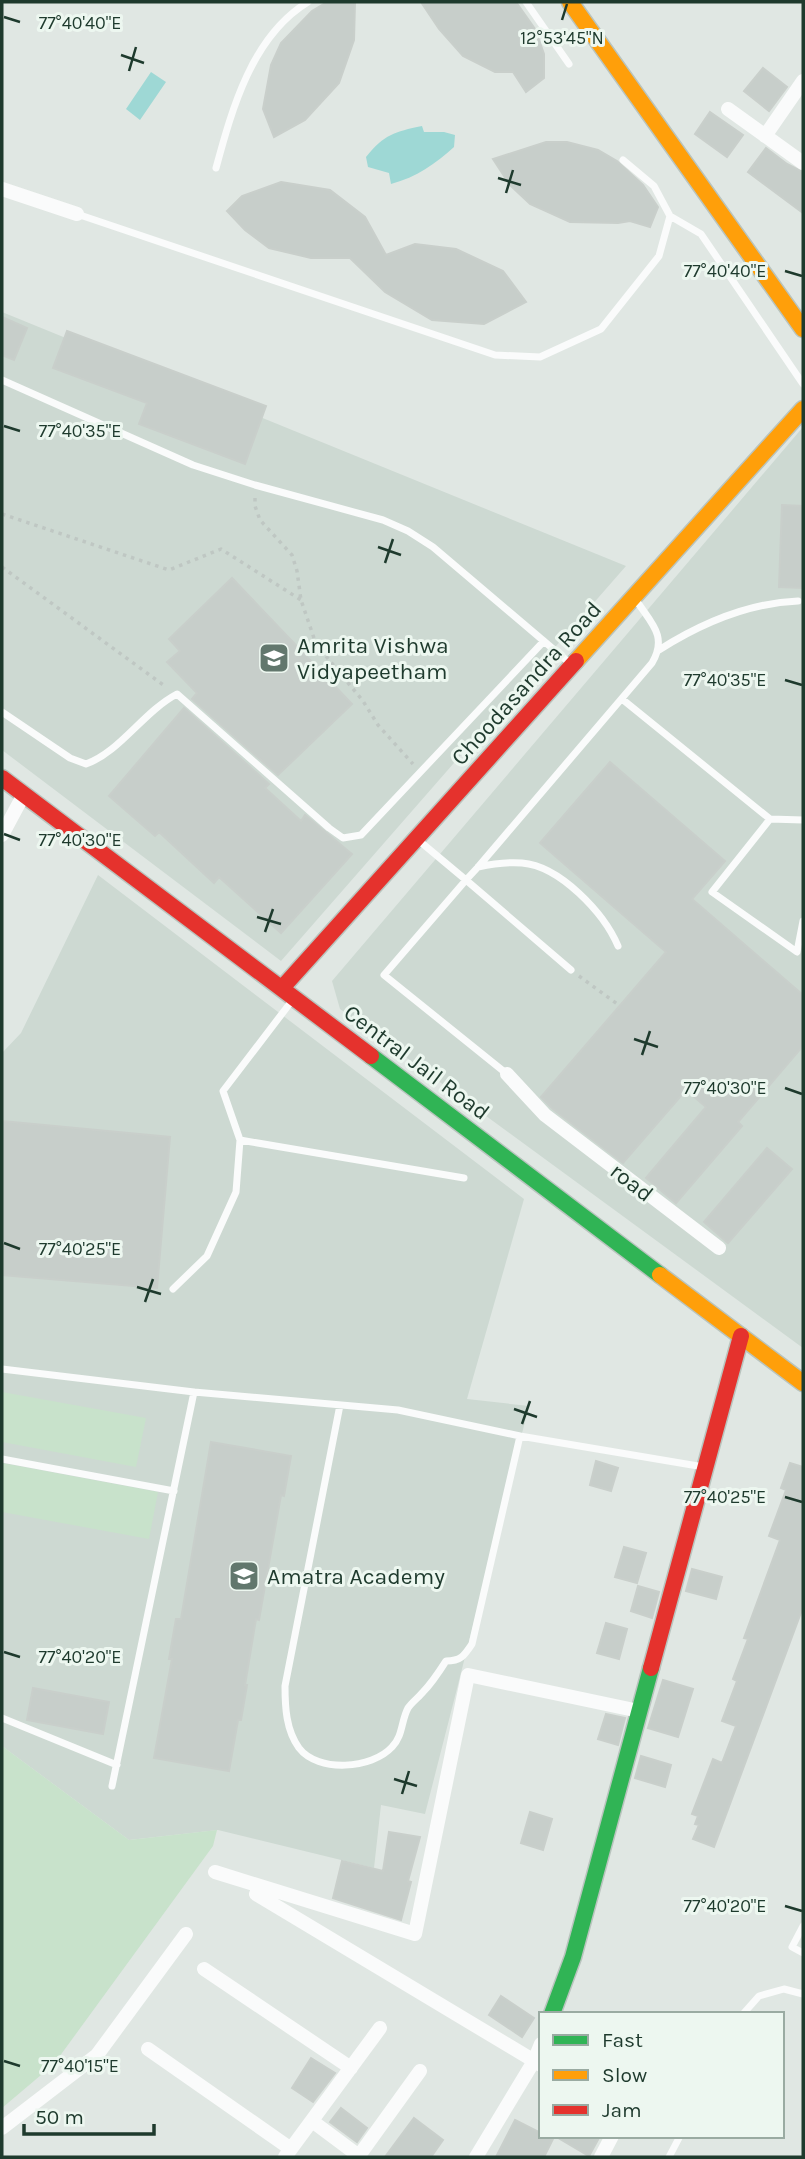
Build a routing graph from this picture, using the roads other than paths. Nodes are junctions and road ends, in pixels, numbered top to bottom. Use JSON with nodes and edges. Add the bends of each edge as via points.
{"nodes":[{"id":1,"x":308,"y":2,"type":"edge"},
{"id":2,"x":526,"y":2,"type":"edge"},
{"id":3,"x":570,"y":2,"type":"edge"},
{"id":4,"x":569,"y":64,"type":"dead end"},
{"id":5,"x":803,"y":81,"type":"edge"},
{"id":6,"x":728,"y":109,"type":"dead end"},
{"id":7,"x":765,"y":136,"type":"junction"},
{"id":8,"x":623,"y":160,"type":"dead end"},
{"id":9,"x":803,"y":163,"type":"edge"},
{"id":10,"x":216,"y":169,"type":"dead end"},
{"id":11,"x":2,"y":189,"type":"edge"},
{"id":12,"x":76,"y":214,"type":"joint"},
{"id":13,"x":670,"y":216,"type":"junction"},
{"id":14,"x":803,"y":328,"type":"edge"},
{"id":15,"x":2,"y":380,"type":"edge"},
{"id":16,"x":803,"y":384,"type":"edge"},
{"id":17,"x":803,"y":409,"type":"edge"},
{"id":18,"x":634,"y":597,"type":"junction"},
{"id":19,"x":798,"y":601,"type":"dead end"},
{"id":20,"x":544,"y":641,"type":"junction"},
{"id":21,"x":659,"y":650,"type":"junction"},
{"id":22,"x":573,"y":665,"type":"junction"},
{"id":23,"x":622,"y":699,"type":"junction"},
{"id":24,"x":2,"y":712,"type":"edge"},
{"id":25,"x":2,"y":778,"type":"edge"},
{"id":26,"x":24,"y":794,"type":"junction"},
{"id":27,"x":770,"y":819,"type":"junction"},
{"id":28,"x":803,"y":820,"type":"edge"},
{"id":29,"x":2,"y":835,"type":"edge"},
{"id":30,"x":416,"y":839,"type":"junction"},
{"id":31,"x":478,"y":867,"type":"junction"},
{"id":32,"x":466,"y":880,"type":"junction"},
{"id":33,"x":803,"y":921,"type":"edge"},
{"id":34,"x":618,"y":946,"type":"dead end"},
{"id":35,"x":571,"y":970,"type":"road end"},
{"id":36,"x":288,"y":993,"type":"junction"},
{"id":37,"x":507,"y":1074,"type":"joint"},
{"id":38,"x":240,"y":1140,"type":"junction"},
{"id":39,"x":464,"y":1178,"type":"dead end"},
{"id":40,"x":719,"y":1248,"type":"dead end"},
{"id":41,"x":173,"y":1289,"type":"dead end"},
{"id":42,"x":741,"y":1336,"type":"junction"},
{"id":43,"x":2,"y":1370,"type":"edge"},
{"id":44,"x":803,"y":1383,"type":"edge"},
{"id":45,"x":194,"y":1392,"type":"junction"},
{"id":46,"x":340,"y":1405,"type":"junction"},
{"id":47,"x":520,"y":1436,"type":"junction"},
{"id":48,"x":2,"y":1460,"type":"edge"},
{"id":49,"x":706,"y":1467,"type":"junction"},
{"id":50,"x":174,"y":1492,"type":"junction"},
{"id":51,"x":639,"y":1711,"type":"junction"},
{"id":52,"x":2,"y":1718,"type":"edge"},
{"id":53,"x":117,"y":1765,"type":"junction"},
{"id":54,"x":112,"y":1786,"type":"dead end"},
{"id":55,"x":215,"y":1872,"type":"dead end"},
{"id":56,"x":256,"y":1894,"type":"dead end"},
{"id":57,"x":803,"y":1926,"type":"edge"},
{"id":58,"x":186,"y":1934,"type":"dead end"},
{"id":59,"x":803,"y":1953,"type":"edge"},
{"id":60,"x":204,"y":1969,"type":"dead end"},
{"id":61,"x":803,"y":1994,"type":"edge"},
{"id":62,"x":553,"y":2012,"type":"edge"},
{"id":63,"x":745,"y":2012,"type":"edge"},
{"id":64,"x":380,"y":2028,"type":"dead end"},
{"id":65,"x":148,"y":2049,"type":"dead end"},
{"id":66,"x":538,"y":2063,"type":"edge"},
{"id":67,"x":351,"y":2068,"type":"junction"},
{"id":68,"x":420,"y":2071,"type":"dead end"},
{"id":69,"x":312,"y":2121,"type":"junction"},
{"id":70,"x":2,"y":2128,"type":"edge"},
{"id":71,"x":611,"y":2138,"type":"edge"},
{"id":72,"x":679,"y":2138,"type":"edge"},
{"id":73,"x":288,"y":2153,"type":"edge"},
{"id":74,"x":359,"y":2157,"type":"edge"},
{"id":75,"x":475,"y":2157,"type":"edge"},
{"id":76,"x":601,"y":2157,"type":"edge"},
{"id":77,"x":669,"y":2157,"type":"edge"}],
"edges":[{"from":1,"to":10,"type":"lane","via":[[272,33],[248,75]]},
{"from":2,"to":4,"type":"lane"},
{"from":3,"to":14,"type":"street"},
{"from":5,"to":7,"type":"street"},
{"from":6,"to":7,"type":"street"},
{"from":7,"to":9,"type":"street"},
{"from":8,"to":13,"type":"lane","via":[[654,186]]},
{"from":11,"to":12,"type":"street"},
{"from":12,"to":13,"type":"lane","via":[[495,355],[540,356],[601,329],[659,256]]},
{"from":13,"to":16,"type":"lane","via":[[701,234]]},
{"from":15,"to":20,"type":"lane","via":[[192,465],[408,531]]},
{"from":17,"to":18,"type":"street","name":"Choodasandra Road"},
{"from":18,"to":21,"type":"lane","via":[[658,635]]},
{"from":18,"to":22,"type":"street","name":"Choodasandra Road"},
{"from":19,"to":21,"type":"lane","via":[[780,601],[727,616]]},
{"from":20,"to":22,"type":"lane"},
{"from":20,"to":24,"type":"lane","via":[[360,835],[343,838],[177,694],[162,702],[99,760],[86,764]]},
{"from":21,"to":23,"type":"lane"},
{"from":22,"to":30,"type":"street","name":"Choodasandra Road"},
{"from":23,"to":27,"type":"lane"},
{"from":23,"to":31,"type":"lane"},
{"from":25,"to":26,"type":"street","name":"Central Jail Road"},
{"from":26,"to":29,"type":"street"},
{"from":26,"to":36,"type":"street","name":"Central Jail Road"},
{"from":27,"to":28,"type":"lane"},
{"from":27,"to":33,"type":"lane","via":[[712,892],[797,953]]},
{"from":30,"to":32,"type":"lane"},
{"from":30,"to":36,"type":"street","name":"Choodasandra Road"},
{"from":31,"to":32,"type":"lane"},
{"from":31,"to":34,"type":"lane","via":[[521,863],[549,872],[586,899]]},
{"from":32,"to":35,"type":"lane"},
{"from":32,"to":37,"type":"lane","via":[[384,975]]},
{"from":36,"to":38,"type":"lane","via":[[223,1091]]},
{"from":36,"to":42,"type":"street","name":"Central Jail Road"},
{"from":37,"to":40,"type":"street","name":"road","via":[[545,1115]]},
{"from":38,"to":39,"type":"lane"},
{"from":38,"to":41,"type":"lane","via":[[236,1192],[207,1256]]},
{"from":42,"to":44,"type":"street","name":"Central Jail Road"},
{"from":42,"to":49,"type":"street"},
{"from":43,"to":45,"type":"lane"},
{"from":45,"to":46,"type":"lane"},
{"from":45,"to":50,"type":"lane"},
{"from":46,"to":47,"type":"lane","via":[[398,1410]]},
{"from":46,"to":47,"type":"lane","via":[[285,1686],[289,1731],[300,1750],[332,1764],[354,1766],[391,1750],[409,1707],[446,1661],[456,1661],[471,1644]]},
{"from":47,"to":49,"type":"lane"},
{"from":48,"to":50,"type":"lane"},
{"from":49,"to":51,"type":"street"},
{"from":50,"to":53,"type":"lane"},
{"from":51,"to":55,"type":"street","via":[[468,1675],[415,1934]]},
{"from":51,"to":62,"type":"street","via":[[573,1957]]},
{"from":52,"to":53,"type":"lane"},
{"from":53,"to":54,"type":"lane"},
{"from":56,"to":66,"type":"street"},
{"from":57,"to":59,"type":"lane","via":[[792,1947]]},
{"from":58,"to":70,"type":"street","via":[[97,2055]]},
{"from":60,"to":67,"type":"street"},
{"from":61,"to":63,"type":"lane","via":[[784,1989],[759,1996]]},
{"from":64,"to":67,"type":"street"},
{"from":65,"to":73,"type":"street"},
{"from":66,"to":75,"type":"street"},
{"from":67,"to":69,"type":"street"},
{"from":68,"to":74,"type":"street"},
{"from":69,"to":73,"type":"street"},
{"from":69,"to":74,"type":"street"},
{"from":71,"to":76,"type":"street"},
{"from":72,"to":77,"type":"lane"}]}
